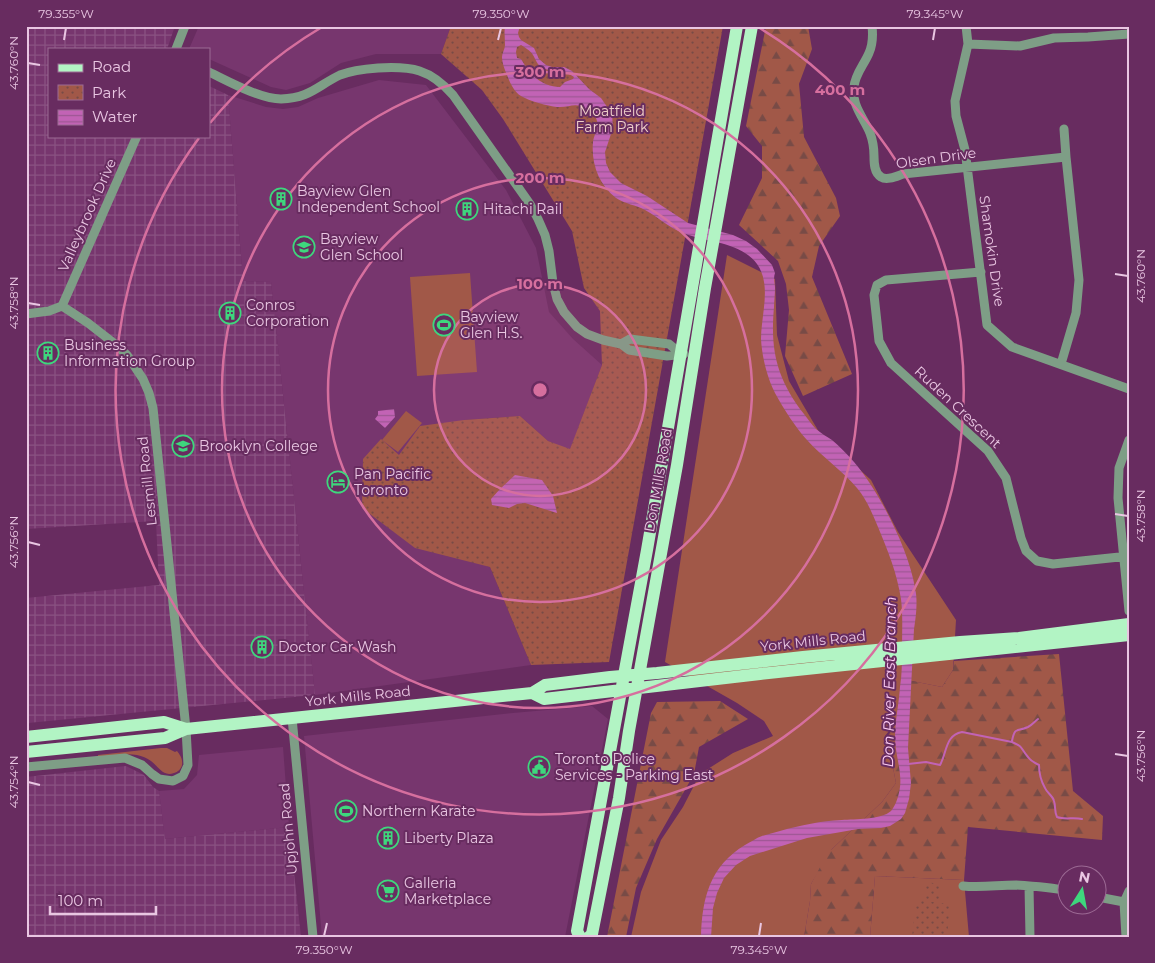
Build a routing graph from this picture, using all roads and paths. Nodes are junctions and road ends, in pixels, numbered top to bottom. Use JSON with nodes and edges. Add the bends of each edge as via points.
{"nodes":[{"id":1,"x":185,"y":26,"type":"edge"},
{"id":2,"x":737,"y":26,"type":"edge"},
{"id":3,"x":752,"y":26,"type":"edge"},
{"id":4,"x":872,"y":26,"type":"edge"},
{"id":5,"x":966,"y":26,"type":"edge"},
{"id":6,"x":1129,"y":34,"type":"edge"},
{"id":7,"x":968,"y":44,"type":"junction"},
{"id":8,"x":176,"y":48,"type":"edge"},
{"id":9,"x":210,"y":72,"type":"edge"},
{"id":10,"x":1064,"y":129,"type":"dead end"},
{"id":11,"x":136,"y":138,"type":"edge"},
{"id":12,"x":1066,"y":157,"type":"junction"},
{"id":13,"x":720,"y":165,"type":"junction"},
{"id":14,"x":966,"y":167,"type":"junction"},
{"id":15,"x":981,"y":272,"type":"junction"},
{"id":16,"x":699,"y":286,"type":"junction"},
{"id":17,"x":62,"y":306,"type":"junction"},
{"id":18,"x":26,"y":314,"type":"edge"},
{"id":19,"x":680,"y":354,"type":"junction"},
{"id":20,"x":694,"y":355,"type":"junction"},
{"id":21,"x":1061,"y":364,"type":"junction"},
{"id":22,"x":1129,"y":390,"type":"edge"},
{"id":23,"x":1129,"y":440,"type":"edge"},
{"id":24,"x":1126,"y":556,"type":"edge"},
{"id":25,"x":1129,"y":611,"type":"edge"},
{"id":26,"x":1129,"y":624,"type":"edge"},
{"id":27,"x":1129,"y":635,"type":"edge"},
{"id":28,"x":960,"y":647,"type":"junction"},
{"id":29,"x":868,"y":657,"type":"junction"},
{"id":30,"x":639,"y":675,"type":"junction"},
{"id":31,"x":624,"y":676,"type":"junction"},
{"id":32,"x":636,"y":689,"type":"junction"},
{"id":33,"x":622,"y":690,"type":"junction"},
{"id":34,"x":532,"y":693,"type":"junction"},
{"id":35,"x":292,"y":718,"type":"junction"},
{"id":36,"x":186,"y":729,"type":"junction"},
{"id":37,"x":26,"y":737,"type":"edge"},
{"id":38,"x":26,"y":752,"type":"edge"},
{"id":39,"x":26,"y":767,"type":"edge"},
{"id":40,"x":599,"y":812,"type":"junction"},
{"id":41,"x":614,"y":816,"type":"junction"},
{"id":42,"x":963,"y":886,"type":"dead end"},
{"id":43,"x":1029,"y":886,"type":"junction"},
{"id":44,"x":1058,"y":889,"type":"edge"},
{"id":45,"x":585,"y":891,"type":"junction"},
{"id":46,"x":1129,"y":891,"type":"edge"},
{"id":47,"x":600,"y":894,"type":"junction"},
{"id":48,"x":1108,"y":899,"type":"edge"},
{"id":49,"x":1124,"y":902,"type":"junction"},
{"id":50,"x":313,"y":937,"type":"edge"},
{"id":51,"x":580,"y":937,"type":"edge"},
{"id":52,"x":589,"y":937,"type":"edge"},
{"id":53,"x":1030,"y":937,"type":"edge"},
{"id":54,"x":1126,"y":937,"type":"edge"}],
"edges":[{"from":1,"to":8,"type":"street"},
{"from":2,"to":13,"type":"main road","name":"Don Mills Road"},
{"from":3,"to":13,"type":"main road","name":"Don Mills Road","via":[[742,89]]},
{"from":4,"to":14,"type":"street","name":"Olsen Drive","via":[[873,39],[855,80],[854,98],[870,133],[876,173],[890,178]]},
{"from":5,"to":7,"type":"street","name":"Shamokin Drive"},
{"from":6,"to":7,"type":"street","via":[[1054,38],[1020,46]]},
{"from":7,"to":14,"type":"street","name":"Shamokin Drive","via":[[955,101]]},
{"from":9,"to":19,"type":"street","via":[[262,95],[281,98],[310,93],[341,75],[365,69],[409,68],[437,80],[454,95],[534,211],[545,235],[557,299],[577,327],[629,350],[667,356]]},
{"from":10,"to":12,"type":"street"},
{"from":11,"to":17,"type":"street","name":"Valleybrook Drive"},
{"from":12,"to":14,"type":"street","name":"Olsen Drive"},
{"from":12,"to":21,"type":"street","via":[[1079,280],[1076,313]]},
{"from":13,"to":16,"type":"main road","name":"Don Mills Road"},
{"from":14,"to":15,"type":"street","name":"Shamokin Drive"},
{"from":15,"to":21,"type":"street","name":"Shamokin Drive","via":[[987,325],[1012,347]]},
{"from":15,"to":24,"type":"street","name":"Ruden Crescent","via":[[886,280],[877,285],[874,294],[879,341],[891,363],[988,451],[1006,478],[1026,551],[1037,561],[1053,564]]},
{"from":16,"to":19,"type":"main road","name":"Don Mills Road"},
{"from":16,"to":20,"type":"main road","name":"Don Mills Road"},
{"from":17,"to":18,"type":"street"},
{"from":17,"to":36,"type":"street","name":"Lesmill Road","via":[[127,355],[149,393]]},
{"from":19,"to":20,"type":"street"},
{"from":19,"to":31,"type":"main road","name":"Don Mills Road"},
{"from":20,"to":30,"type":"main road","name":"Don Mills Road"},
{"from":21,"to":22,"type":"street","name":"Shamokin Drive"},
{"from":23,"to":24,"type":"street","via":[[1119,468],[1118,498]]},
{"from":24,"to":25,"type":"street"},
{"from":26,"to":28,"type":"main road","name":"York Mills Road"},
{"from":27,"to":28,"type":"main road","name":"York Mills Road"},
{"from":28,"to":29,"type":"main road","name":"York Mills Road"},
{"from":29,"to":30,"type":"main road","name":"York Mills Road"},
{"from":29,"to":32,"type":"main road","name":"York Mills Road"},
{"from":30,"to":31,"type":"main road","name":"York Mills Road"},
{"from":30,"to":32,"type":"main road","name":"Don Mills Road"},
{"from":31,"to":33,"type":"main road","name":"Don Mills Road"},
{"from":31,"to":34,"type":"main road","name":"York Mills Road","via":[[545,685]]},
{"from":32,"to":33,"type":"main road","name":"York Mills Road"},
{"from":32,"to":41,"type":"main road","name":"Don Mills Road"},
{"from":33,"to":34,"type":"main road","name":"York Mills Road","via":[[544,699]]},
{"from":33,"to":40,"type":"main road","name":"Don Mills Road"},
{"from":34,"to":35,"type":"main road","name":"York Mills Road"},
{"from":35,"to":36,"type":"main road","name":"York Mills Road"},
{"from":35,"to":50,"type":"street","name":"Upjohn Road"},
{"from":36,"to":37,"type":"main road","name":"York Mills Road","via":[[164,722]]},
{"from":36,"to":38,"type":"main road","name":"York Mills Road","via":[[165,738]]},
{"from":36,"to":39,"type":"street","via":[[188,766],[183,776],[173,780],[159,778],[142,765],[125,758]]},
{"from":40,"to":41,"type":"main road"},
{"from":40,"to":45,"type":"main road","name":"Don Mills Road"},
{"from":41,"to":47,"type":"main road","name":"Don Mills Road"},
{"from":42,"to":43,"type":"street"},
{"from":43,"to":44,"type":"street"},
{"from":43,"to":53,"type":"street"},
{"from":45,"to":47,"type":"main road"},
{"from":45,"to":51,"type":"main road","name":"Don Mills Road","via":[[578,931]]},
{"from":46,"to":49,"type":"street"},
{"from":47,"to":52,"type":"main road","name":"Don Mills Road"},
{"from":48,"to":49,"type":"street"},
{"from":49,"to":54,"type":"street"}]}
